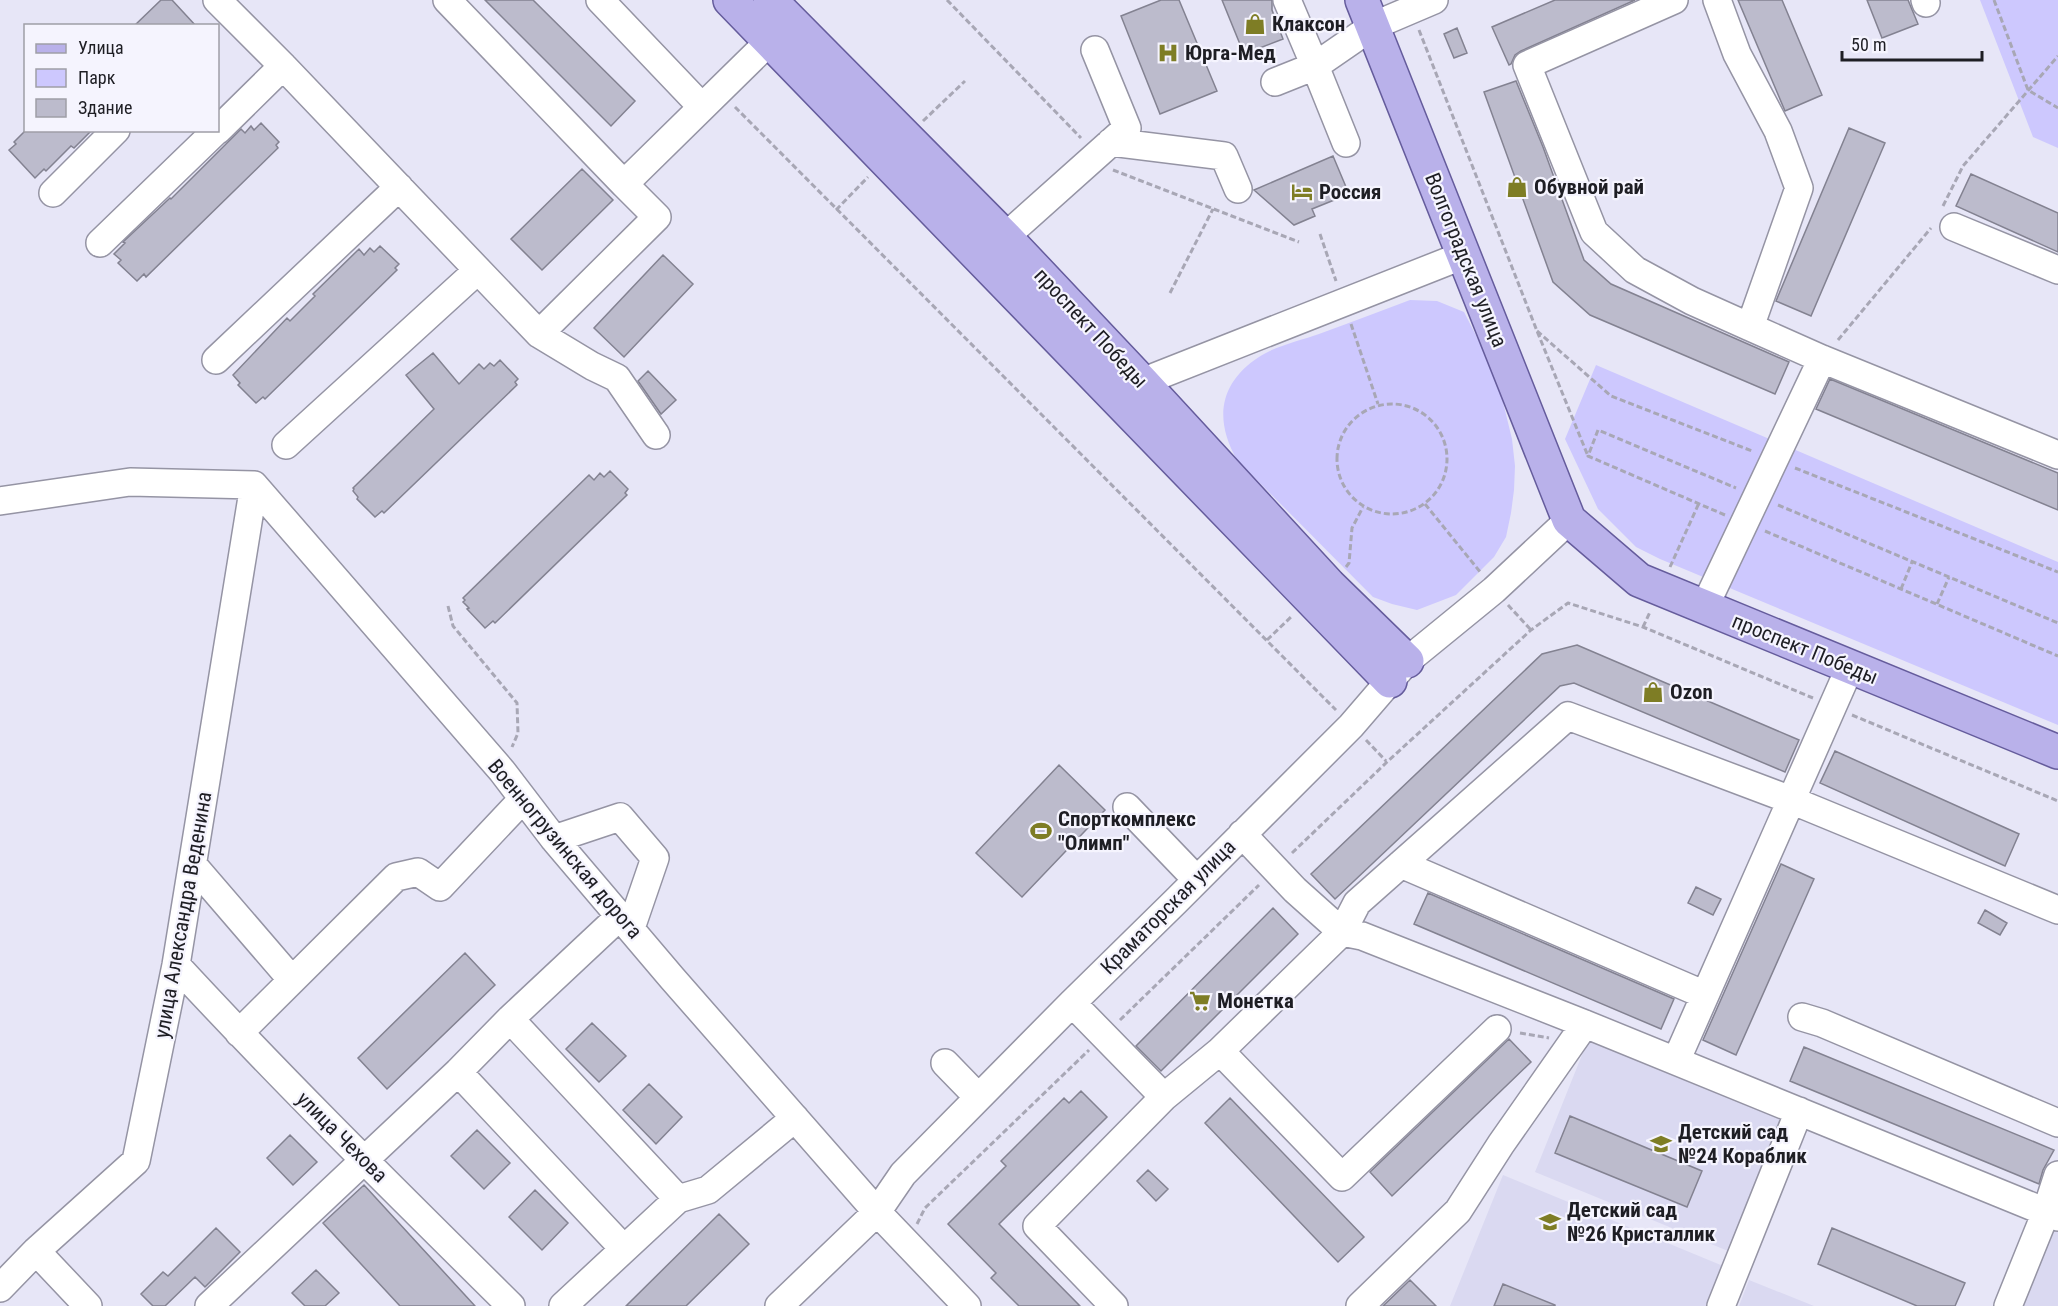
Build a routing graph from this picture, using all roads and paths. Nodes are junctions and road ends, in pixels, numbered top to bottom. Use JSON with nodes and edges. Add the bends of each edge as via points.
{"nodes":[{"id":1,"x":447,"y":0,"type":"edge"},
{"id":2,"x":600,"y":0,"type":"edge"},
{"id":3,"x":730,"y":0,"type":"edge"},
{"id":4,"x":1287,"y":0,"type":"edge"},
{"id":5,"x":1342,"y":0,"type":"edge"},
{"id":6,"x":1674,"y":0,"type":"edge"},
{"id":7,"x":1717,"y":0,"type":"edge"},
{"id":8,"x":1994,"y":0,"type":"edge"},
{"id":9,"x":1423,"y":5,"type":"edge"},
{"id":10,"x":222,"y":15,"type":"edge"},
{"id":11,"x":776,"y":21,"type":"edge"},
{"id":12,"x":1364,"y":21,"type":"edge"},
{"id":13,"x":1095,"y":50,"type":"dead end"},
{"id":14,"x":283,"y":66,"type":"junction"},
{"id":15,"x":1315,"y":66,"type":"junction"},
{"id":16,"x":1275,"y":82,"type":"dead end"},
{"id":17,"x":710,"y":99,"type":"junction"},
{"id":18,"x":2058,"y":108,"type":"edge"},
{"id":19,"x":219,"y":128,"type":"edge"},
{"id":20,"x":114,"y":132,"type":"edge"},
{"id":21,"x":215,"y":132,"type":"edge"},
{"id":22,"x":1111,"y":142,"type":"junction"},
{"id":23,"x":1346,"y":142,"type":"dead end"},
{"id":24,"x":624,"y":184,"type":"junction"},
{"id":25,"x":399,"y":187,"type":"junction"},
{"id":26,"x":1238,"y":189,"type":"dead end"},
{"id":27,"x":53,"y":193,"type":"dead end"},
{"id":28,"x":1213,"y":209,"type":"dead end"},
{"id":29,"x":1954,"y":227,"type":"dead end"},
{"id":30,"x":1005,"y":237,"type":"junction"},
{"id":31,"x":100,"y":243,"type":"dead end"},
{"id":32,"x":1457,"y":258,"type":"junction"},
{"id":33,"x":478,"y":270,"type":"junction"},
{"id":34,"x":2058,"y":270,"type":"edge"},
{"id":35,"x":1170,"y":293,"type":"dead end"},
{"id":36,"x":1750,"y":327,"type":"junction"},
{"id":37,"x":539,"y":334,"type":"junction"},
{"id":38,"x":1822,"y":359,"type":"junction"},
{"id":39,"x":216,"y":360,"type":"dead end"},
{"id":40,"x":1133,"y":394,"type":"junction"},
{"id":41,"x":656,"y":435,"type":"dead end"},
{"id":42,"x":286,"y":445,"type":"dead end"},
{"id":43,"x":2058,"y":455,"type":"edge"},
{"id":44,"x":1588,"y":456,"type":"junction"},
{"id":45,"x":254,"y":485,"type":"junction"},
{"id":46,"x":1757,"y":497,"type":"junction"},
{"id":47,"x":0,"y":501,"type":"edge"},
{"id":48,"x":1425,"y":504,"type":"junction"},
{"id":49,"x":1569,"y":520,"type":"junction"},
{"id":50,"x":1744,"y":523,"type":"junction"},
{"id":51,"x":1912,"y":562,"type":"junction"},
{"id":52,"x":1949,"y":577,"type":"junction"},
{"id":53,"x":1901,"y":589,"type":"junction"},
{"id":54,"x":1494,"y":590,"type":"junction"},
{"id":55,"x":1937,"y":604,"type":"junction"},
{"id":56,"x":448,"y":606,"type":"dead end"},
{"id":57,"x":1704,"y":608,"type":"junction"},
{"id":58,"x":2058,"y":623,"type":"edge"},
{"id":59,"x":1643,"y":627,"type":"dead end"},
{"id":60,"x":1531,"y":630,"type":"junction"},
{"id":61,"x":2058,"y":656,"type":"edge"},
{"id":62,"x":1850,"y":667,"type":"junction"},
{"id":63,"x":1399,"y":671,"type":"junction"},
{"id":64,"x":1351,"y":726,"type":"junction"},
{"id":65,"x":2055,"y":743,"type":"edge"},
{"id":66,"x":1387,"y":762,"type":"junction"},
{"id":67,"x":502,"y":771,"type":"junction"},
{"id":68,"x":522,"y":800,"type":"junction"},
{"id":69,"x":1791,"y":800,"type":"junction"},
{"id":70,"x":1127,"y":807,"type":"dead end"},
{"id":71,"x":1242,"y":834,"type":"junction"},
{"id":72,"x":554,"y":839,"type":"junction"},
{"id":73,"x":1401,"y":864,"type":"junction"},
{"id":74,"x":193,"y":865,"type":"junction"},
{"id":75,"x":1276,"y":869,"type":"junction"},
{"id":76,"x":1197,"y":880,"type":"junction"},
{"id":77,"x":2058,"y":910,"type":"edge"},
{"id":78,"x":625,"y":922,"type":"junction"},
{"id":79,"x":1342,"y":932,"type":"junction"},
{"id":80,"x":176,"y":965,"type":"junction"},
{"id":81,"x":292,"y":980,"type":"junction"},
{"id":82,"x":1705,"y":995,"type":"junction"},
{"id":83,"x":1072,"y":1003,"type":"junction"},
{"id":84,"x":1802,"y":1017,"type":"dead end"},
{"id":85,"x":510,"y":1019,"type":"junction"},
{"id":86,"x":1497,"y":1029,"type":"joint"},
{"id":87,"x":239,"y":1033,"type":"junction"},
{"id":88,"x":1579,"y":1033,"type":"junction"},
{"id":89,"x":1104,"y":1035,"type":"junction"},
{"id":90,"x":1220,"y":1051,"type":"junction"},
{"id":91,"x":1676,"y":1061,"type":"junction"},
{"id":92,"x":945,"y":1063,"type":"dead end"},
{"id":93,"x":458,"y":1072,"type":"junction"},
{"id":94,"x":978,"y":1097,"type":"junction"},
{"id":95,"x":1164,"y":1097,"type":"junction"},
{"id":96,"x":1799,"y":1111,"type":"junction"},
{"id":97,"x":795,"y":1118,"type":"junction"},
{"id":98,"x":2058,"y":1123,"type":"edge"},
{"id":99,"x":364,"y":1160,"type":"junction"},
{"id":100,"x":2058,"y":1175,"type":"edge"},
{"id":101,"x":678,"y":1199,"type":"junction"},
{"id":102,"x":877,"y":1212,"type":"junction"},
{"id":103,"x":2052,"y":1215,"type":"edge"},
{"id":104,"x":906,"y":1244,"type":"junction"},
{"id":105,"x":624,"y":1249,"type":"junction"},
{"id":106,"x":36,"y":1251,"type":"junction"},
{"id":107,"x":0,"y":1288,"type":"edge"},
{"id":108,"x":88,"y":1306,"type":"edge"},
{"id":109,"x":209,"y":1306,"type":"edge"},
{"id":110,"x":510,"y":1306,"type":"edge"},
{"id":111,"x":563,"y":1306,"type":"edge"},
{"id":112,"x":778,"y":1306,"type":"edge"},
{"id":113,"x":967,"y":1306,"type":"edge"},
{"id":114,"x":1114,"y":1306,"type":"edge"},
{"id":115,"x":1360,"y":1306,"type":"edge"},
{"id":116,"x":1721,"y":1306,"type":"edge"},
{"id":117,"x":2008,"y":1306,"type":"edge"}],
"edges":[{"from":1,"to":24,"type":"street"},
{"from":2,"to":17,"type":"street"},
{"from":3,"to":11,"type":"main road"},
{"from":4,"to":15,"type":"street"},
{"from":5,"to":12,"type":"main road","name":"Волгоградская улица"},
{"from":6,"to":36,"type":"street","via":[[1527,64],[1594,232],[1635,270]]},
{"from":7,"to":36,"type":"street","via":[[1737,54],[1778,131],[1799,188]]},
{"from":8,"to":18,"type":"path","via":[[2028,90]]},
{"from":9,"to":12,"type":"street"},
{"from":9,"to":44,"type":"path","via":[[1537,332]]},
{"from":10,"to":14,"type":"street"},
{"from":11,"to":17,"type":"street"},
{"from":11,"to":30,"type":"main road","name":"проспект Победы"},
{"from":11,"to":40,"type":"main road"},
{"from":12,"to":15,"type":"street"},
{"from":12,"to":32,"type":"main road","name":"Волгоградская улица"},
{"from":13,"to":22,"type":"street","via":[[1127,128]]},
{"from":14,"to":19,"type":"street"},
{"from":14,"to":25,"type":"street"},
{"from":15,"to":16,"type":"street"},
{"from":15,"to":23,"type":"street"},
{"from":17,"to":24,"type":"street"},
{"from":17,"to":64,"type":"path"},
{"from":20,"to":27,"type":"street"},
{"from":21,"to":31,"type":"street"},
{"from":22,"to":26,"type":"street","via":[[1224,156]]},
{"from":22,"to":30,"type":"street"},
{"from":24,"to":37,"type":"street","via":[[657,217]]},
{"from":25,"to":33,"type":"street"},
{"from":25,"to":39,"type":"street"},
{"from":28,"to":35,"type":"path"},
{"from":29,"to":34,"type":"street"},
{"from":30,"to":40,"type":"main road","name":"проспект Победы"},
{"from":32,"to":40,"type":"street"},
{"from":32,"to":49,"type":"main road","name":"Волгоградская улица"},
{"from":33,"to":37,"type":"street"},
{"from":33,"to":42,"type":"street"},
{"from":36,"to":38,"type":"street"},
{"from":37,"to":41,"type":"street","via":[[617,378]]},
{"from":38,"to":43,"type":"street"},
{"from":38,"to":46,"type":"street"},
{"from":40,"to":63,"type":"main road","name":"проспект Победы","via":[[1329,585]]},
{"from":44,"to":46,"type":"path","via":[[1598,430]]},
{"from":44,"to":50,"type":"path"},
{"from":45,"to":47,"type":"street","via":[[130,483]]},
{"from":45,"to":67,"type":"street","name":"Военногрузинская дорога"},
{"from":45,"to":74,"type":"street","name":"улица Александра Веденина"},
{"from":46,"to":50,"type":"street"},
{"from":46,"to":51,"type":"path"},
{"from":48,"to":48,"type":"path","via":[[1440,488],[1448,467],[1446,445],[1437,425],[1421,411],[1401,403],[1378,404],[1359,414],[1344,430],[1337,450],[1338,472],[1347,492],[1363,507],[1384,514],[1406,513]]},
{"from":48,"to":54,"type":"path"},
{"from":49,"to":54,"type":"street","name":"Краматорская улица"},
{"from":49,"to":57,"type":"main road","name":"проспект Победы","via":[[1639,580]]},
{"from":50,"to":53,"type":"path"},
{"from":50,"to":57,"type":"street"},
{"from":51,"to":52,"type":"path"},
{"from":51,"to":53,"type":"path"},
{"from":52,"to":55,"type":"path"},
{"from":52,"to":58,"type":"path"},
{"from":53,"to":55,"type":"path"},
{"from":54,"to":60,"type":"path"},
{"from":54,"to":63,"type":"street","name":"Краматорская улица"},
{"from":55,"to":61,"type":"path"},
{"from":56,"to":67,"type":"path","via":[[453,626],[517,703],[518,733]]},
{"from":57,"to":62,"type":"main road","name":"проспект Победы"},
{"from":59,"to":60,"type":"path","via":[[1568,603]]},
{"from":60,"to":66,"type":"path"},
{"from":62,"to":65,"type":"main road","name":"проспект Победы"},
{"from":62,"to":69,"type":"street"},
{"from":63,"to":64,"type":"street","name":"Краматорская улица"},
{"from":64,"to":66,"type":"path"},
{"from":64,"to":71,"type":"street","name":"Краматорская улица"},
{"from":66,"to":75,"type":"path"},
{"from":67,"to":68,"type":"street","name":"Военногрузинская дорога"},
{"from":68,"to":72,"type":"street","name":"Военногрузинская дорога"},
{"from":68,"to":81,"type":"street","via":[[440,887],[418,872],[396,877]]},
{"from":69,"to":73,"type":"street","via":[[1568,716]]},
{"from":69,"to":77,"type":"street"},
{"from":69,"to":82,"type":"street"},
{"from":70,"to":76,"type":"street"},
{"from":71,"to":75,"type":"street"},
{"from":71,"to":76,"type":"street","name":"Краматорская улица"},
{"from":72,"to":78,"type":"street","name":"Военногрузинская дорога"},
{"from":72,"to":78,"type":"street","via":[[620,817],[655,858]]},
{"from":73,"to":79,"type":"street","via":[[1357,903]]},
{"from":73,"to":82,"type":"street"},
{"from":74,"to":80,"type":"street","name":"улица Александра Веденина"},
{"from":74,"to":81,"type":"street"},
{"from":75,"to":79,"type":"street"},
{"from":75,"to":89,"type":"path"},
{"from":76,"to":83,"type":"street","name":"Краматорская улица"},
{"from":78,"to":85,"type":"street"},
{"from":78,"to":97,"type":"street","name":"Военногрузинская дорога"},
{"from":79,"to":88,"type":"street","via":[[1362,936]]},
{"from":79,"to":90,"type":"street"},
{"from":80,"to":87,"type":"street","name":"улица Чехова"},
{"from":80,"to":106,"type":"street","name":"улица Александра Веденина","via":[[136,1161]]},
{"from":81,"to":87,"type":"street"},
{"from":82,"to":91,"type":"street"},
{"from":83,"to":89,"type":"street"},
{"from":83,"to":94,"type":"street","name":"Краматорская улица"},
{"from":84,"to":98,"type":"street"},
{"from":85,"to":93,"type":"street"},
{"from":85,"to":101,"type":"street"},
{"from":86,"to":88,"type":"path"},
{"from":86,"to":90,"type":"street","via":[[1342,1177]]},
{"from":87,"to":99,"type":"street","name":"улица Чехова"},
{"from":88,"to":91,"type":"street"},
{"from":88,"to":115,"type":"street","via":[[1458,1211]]},
{"from":89,"to":95,"type":"street"},
{"from":89,"to":104,"type":"path","via":[[926,1208]]},
{"from":90,"to":95,"type":"street"},
{"from":91,"to":96,"type":"street"},
{"from":92,"to":94,"type":"street"},
{"from":93,"to":99,"type":"street"},
{"from":93,"to":105,"type":"street"},
{"from":94,"to":102,"type":"street","name":"Краматорская улица","via":[[903,1174]]},
{"from":95,"to":114,"type":"street","via":[[1036,1226]]},
{"from":96,"to":103,"type":"street"},
{"from":96,"to":116,"type":"street"},
{"from":97,"to":101,"type":"street","via":[[708,1190]]},
{"from":97,"to":102,"type":"street","name":"Военногрузинская дорога"},
{"from":99,"to":109,"type":"street"},
{"from":99,"to":110,"type":"street","name":"улица Чехова"},
{"from":100,"to":103,"type":"street"},
{"from":101,"to":105,"type":"street"},
{"from":102,"to":104,"type":"street","name":"Военногрузинская дорога"},
{"from":102,"to":112,"type":"street","name":"Краматорская улица"},
{"from":103,"to":117,"type":"street"},
{"from":104,"to":113,"type":"street","name":"Военногрузинская дорога"},
{"from":105,"to":111,"type":"street"},
{"from":106,"to":107,"type":"street","name":"улица Александра Веденина"},
{"from":106,"to":108,"type":"street"}]}
